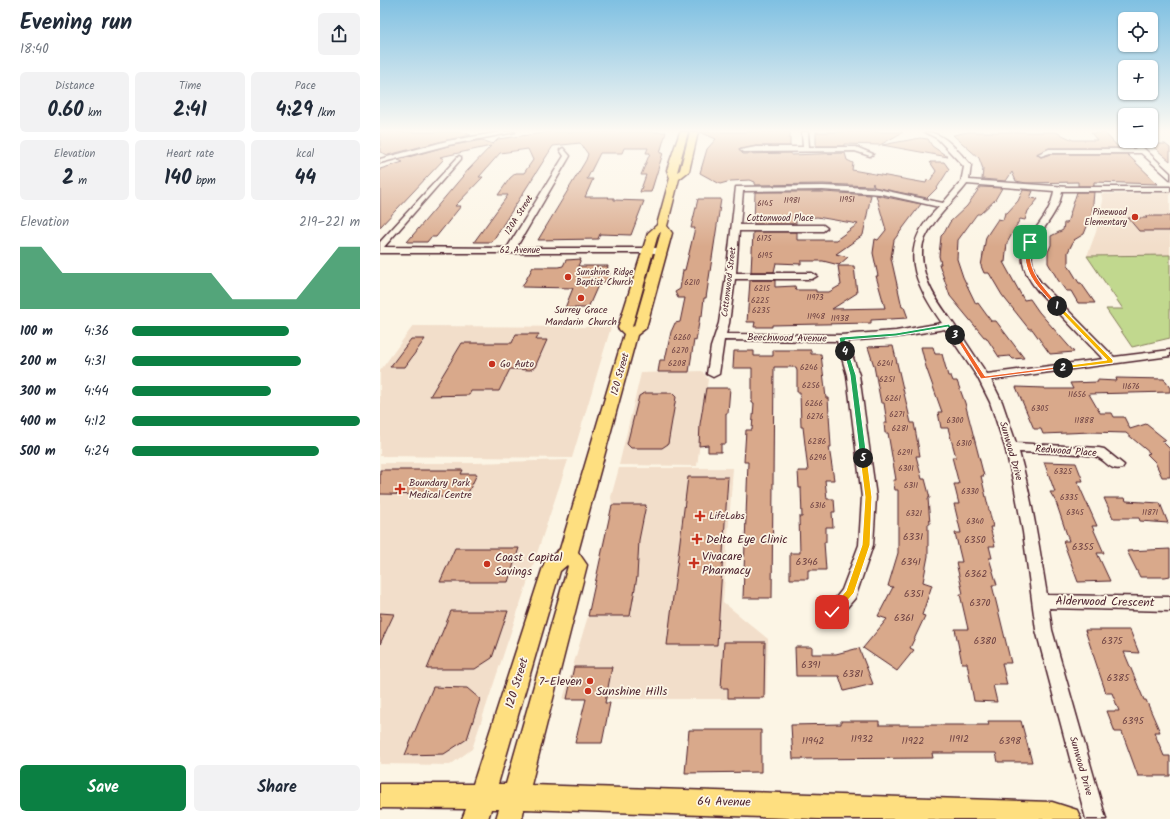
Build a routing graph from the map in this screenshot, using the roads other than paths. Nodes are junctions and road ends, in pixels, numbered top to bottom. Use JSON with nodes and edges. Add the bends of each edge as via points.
{"nodes":[{"id":1,"x":448,"y":170,"type":"edge"},
{"id":2,"x":558,"y":170,"type":"edge"},
{"id":3,"x":672,"y":170,"type":"edge"},
{"id":4,"x":684,"y":170,"type":"edge"},
{"id":5,"x":967,"y":170,"type":"edge"},
{"id":6,"x":675,"y":178,"type":"junction"},
{"id":7,"x":965,"y":182,"type":"junction"},
{"id":8,"x":1170,"y":189,"type":"edge"},
{"id":9,"x":1058,"y":190,"type":"junction"},
{"id":10,"x":945,"y":206,"type":"junction"},
{"id":11,"x":736,"y":228,"type":"junction"},
{"id":12,"x":823,"y":228,"type":"dead end"},
{"id":13,"x":380,"y":248,"type":"edge"},
{"id":14,"x":510,"y":250,"type":"junction"},
{"id":15,"x":654,"y":251,"type":"junction"},
{"id":16,"x":731,"y":276,"type":"junction"},
{"id":17,"x":812,"y":276,"type":"dead end"},
{"id":18,"x":949,"y":325,"type":"junction"},
{"id":19,"x":720,"y":337,"type":"junction"},
{"id":20,"x":841,"y":338,"type":"junction"},
{"id":21,"x":1170,"y":353,"type":"edge"},
{"id":22,"x":1111,"y":362,"type":"junction"},
{"id":23,"x":713,"y":374,"type":"dead end"},
{"id":24,"x":984,"y":378,"type":"junction"},
{"id":25,"x":1011,"y":447,"type":"junction"},
{"id":26,"x":1117,"y":465,"type":"dead end"},
{"id":27,"x":568,"y":553,"type":"junction"},
{"id":28,"x":1040,"y":601,"type":"junction"},
{"id":29,"x":1170,"y":604,"type":"edge"},
{"id":30,"x":832,"y":612,"type":"dead end"},
{"id":31,"x":380,"y":796,"type":"edge"},
{"id":32,"x":479,"y":808,"type":"edge"},
{"id":33,"x":512,"y":808,"type":"edge"},
{"id":34,"x":1068,"y":819,"type":"edge"},
{"id":35,"x":1096,"y":819,"type":"edge"}],
"edges":[{"from":1,"to":13,"type":"street"},
{"from":2,"to":14,"type":"street","name":"120A Street"},
{"from":3,"to":6,"type":"main road","name":"120 Street"},
{"from":4,"to":6,"type":"main road","name":"120 Street"},
{"from":5,"to":7,"type":"street"},
{"from":6,"to":15,"type":"main road","name":"120 Street","via":[[662,226],[653,233]]},
{"from":7,"to":9,"type":"street"},
{"from":7,"to":10,"type":"street","name":"Sunwood Drive"},
{"from":8,"to":9,"type":"street"},
{"from":9,"to":22,"type":"street","via":[[1054,210],[1030,242],[1028,264],[1035,280],[1046,294]]},
{"from":10,"to":11,"type":"street","name":"Cottonwood Street","via":[[874,190],[739,189]]},
{"from":10,"to":18,"type":"street","name":"Sunwood Drive","via":[[934,216],[918,245],[918,266],[923,285]]},
{"from":11,"to":12,"type":"street","name":"Cottonwood Place"},
{"from":11,"to":16,"type":"street","name":"Cottonwood Street"},
{"from":13,"to":14,"type":"street","name":"62 Avenue"},
{"from":14,"to":15,"type":"street","name":"62 Avenue"},
{"from":15,"to":27,"type":"main road","name":"120 Street","via":[[640,328],[631,333]]},
{"from":16,"to":17,"type":"street"},
{"from":16,"to":19,"type":"street","name":"Cottonwood Street"},
{"from":18,"to":20,"type":"street","name":"Beechwood Avenue","via":[[896,334]]},
{"from":18,"to":24,"type":"street","name":"Sunwood Drive"},
{"from":19,"to":20,"type":"street","name":"Beechwood Avenue"},
{"from":19,"to":23,"type":"street","name":"Cottonwood Street","via":[[716,346]]},
{"from":20,"to":30,"type":"street","via":[[853,375],[869,497],[866,545],[849,593]]},
{"from":21,"to":22,"type":"street"},
{"from":22,"to":24,"type":"street"},
{"from":24,"to":25,"type":"street","name":"Sunwood Drive","via":[[996,402]]},
{"from":25,"to":26,"type":"street","name":"Redwood Place","via":[[1099,452]]},
{"from":25,"to":28,"type":"street","name":"Sunwood Drive","via":[[1028,525]]},
{"from":27,"to":32,"type":"main road","name":"120 Street","via":[[552,567]]},
{"from":27,"to":33,"type":"main road","via":[[578,565]]},
{"from":28,"to":29,"type":"street","name":"Alderwood Crescent"},
{"from":28,"to":35,"type":"street","name":"Sunwood Drive","via":[[1046,637]]},
{"from":31,"to":32,"type":"main road","name":"64 Avenue"},
{"from":32,"to":33,"type":"main road","name":"64 Avenue"},
{"from":33,"to":34,"type":"main road","name":"64 Avenue","via":[[778,804],[1052,814]]}]}
